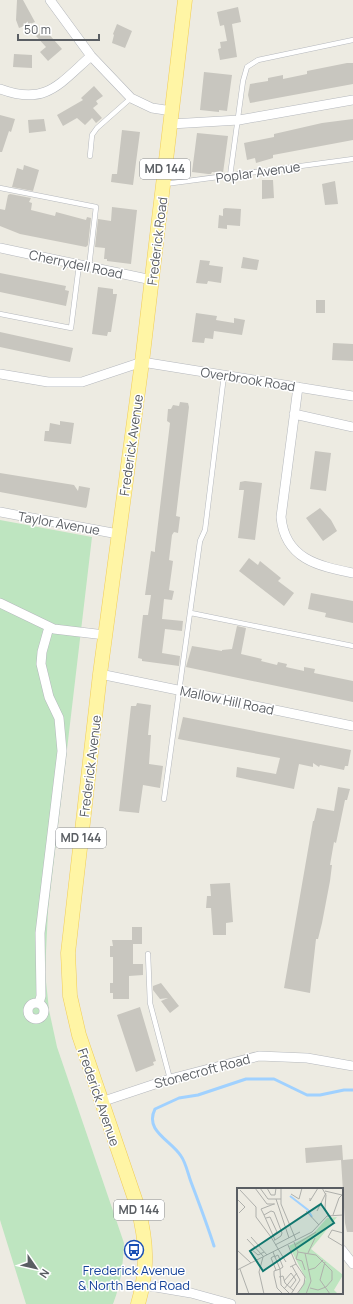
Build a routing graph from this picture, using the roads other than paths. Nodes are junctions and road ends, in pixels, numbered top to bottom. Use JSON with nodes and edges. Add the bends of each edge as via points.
{"nodes":[{"id":1,"x":50,"y":0,"type":"edge"},
{"id":2,"x":185,"y":0,"type":"edge"},
{"id":3,"x":353,"y":40,"type":"edge"},
{"id":4,"x":92,"y":56,"type":"junction"},
{"id":5,"x":0,"y":89,"type":"edge"},
{"id":6,"x":131,"y":98,"type":"junction"},
{"id":7,"x":353,"y":100,"type":"edge"},
{"id":8,"x":171,"y":117,"type":"junction"},
{"id":9,"x":239,"y":120,"type":"junction"},
{"id":10,"x":90,"y":156,"type":"dead end"},
{"id":11,"x":353,"y":159,"type":"edge"},
{"id":12,"x":230,"y":176,"type":"junction"},
{"id":13,"x":164,"y":185,"type":"junction"},
{"id":14,"x":0,"y":188,"type":"edge"},
{"id":15,"x":0,"y":248,"type":"edge"},
{"id":16,"x":79,"y":264,"type":"junction"},
{"id":17,"x":89,"y":267,"type":"junction"},
{"id":18,"x":152,"y":280,"type":"junction"},
{"id":19,"x":0,"y":314,"type":"edge"},
{"id":20,"x":142,"y":362,"type":"junction"},
{"id":21,"x":0,"y":374,"type":"edge"},
{"id":22,"x":224,"y":375,"type":"junction"},
{"id":23,"x":298,"y":387,"type":"junction"},
{"id":24,"x":353,"y":396,"type":"edge"},
{"id":25,"x":294,"y":414,"type":"junction"},
{"id":26,"x":353,"y":427,"type":"edge"},
{"id":27,"x":0,"y":512,"type":"edge"},
{"id":28,"x":118,"y":534,"type":"junction"},
{"id":29,"x":353,"y":573,"type":"edge"},
{"id":30,"x":0,"y":602,"type":"edge"},
{"id":31,"x":191,"y":613,"type":"junction"},
{"id":32,"x":49,"y":627,"type":"junction"},
{"id":33,"x":105,"y":635,"type":"junction"},
{"id":34,"x":353,"y":646,"type":"edge"},
{"id":35,"x":100,"y":674,"type":"junction"},
{"id":36,"x":179,"y":691,"type":"junction"},
{"id":37,"x":353,"y":726,"type":"edge"},
{"id":38,"x":164,"y":799,"type":"dead end"},
{"id":39,"x":148,"y":954,"type":"dead end"},
{"id":40,"x":39,"y":1003,"type":"dead end"},
{"id":41,"x":353,"y":1066,"type":"edge"},
{"id":42,"x":170,"y":1079,"type":"junction"},
{"id":43,"x":101,"y":1102,"type":"junction"},
{"id":44,"x":343,"y":1251,"type":"edge"},
{"id":45,"x":353,"y":1264,"type":"edge"},
{"id":46,"x":144,"y":1285,"type":"junction"},
{"id":47,"x":138,"y":1304,"type":"edge"},
{"id":48,"x":231,"y":1304,"type":"edge"}],
"edges":[{"from":1,"to":4,"type":"street"},
{"from":2,"to":8,"type":"main road","name":"Frederick Road","number":"MD 144"},
{"from":3,"to":9,"type":"lane","via":[[252,63],[243,81]]},
{"from":4,"to":5,"type":"street","via":[[57,86],[35,96],[23,96]]},
{"from":4,"to":6,"type":"street"},
{"from":6,"to":8,"type":"street"},
{"from":6,"to":10,"type":"lane","via":[[92,135]]},
{"from":7,"to":9,"type":"street"},
{"from":8,"to":9,"type":"street"},
{"from":8,"to":13,"type":"main road","name":"Frederick Road","number":"MD 144"},
{"from":9,"to":12,"type":"lane"},
{"from":11,"to":12,"type":"lane","name":"Poplar Avenue"},
{"from":12,"to":13,"type":"lane","name":"Poplar Avenue"},
{"from":13,"to":18,"type":"main road","name":"Frederick Road","number":"MD 144"},
{"from":14,"to":17,"type":"lane","via":[[96,207]]},
{"from":15,"to":16,"type":"street","name":"Cherrydell Road"},
{"from":16,"to":17,"type":"street","name":"Cherrydell Road"},
{"from":16,"to":19,"type":"lane","via":[[71,328]]},
{"from":17,"to":18,"type":"street","name":"Cherrydell Road"},
{"from":18,"to":20,"type":"main road","name":"Frederick Road","number":"MD 144"},
{"from":20,"to":21,"type":"street","via":[[82,382],[48,382]]},
{"from":20,"to":22,"type":"street","name":"Overbrook Road"},
{"from":20,"to":28,"type":"main road","name":"Frederick Avenue","number":"MD 144"},
{"from":22,"to":23,"type":"street","name":"Overbrook Road"},
{"from":22,"to":31,"type":"lane","via":[[205,530],[200,541]]},
{"from":23,"to":24,"type":"street","name":"Overbrook Road"},
{"from":23,"to":25,"type":"street"},
{"from":25,"to":26,"type":"street"},
{"from":25,"to":29,"type":"street","via":[[281,518],[285,538],[302,557],[315,564]]},
{"from":27,"to":28,"type":"street","name":"Taylor Avenue"},
{"from":28,"to":33,"type":"main road","name":"Frederick Avenue","number":"MD 144"},
{"from":30,"to":32,"type":"street"},
{"from":31,"to":34,"type":"lane"},
{"from":31,"to":36,"type":"lane"},
{"from":32,"to":33,"type":"street"},
{"from":32,"to":40,"type":"street","via":[[41,664],[47,691],[59,718],[62,751],[40,933]]},
{"from":33,"to":35,"type":"main road","name":"Frederick Avenue","number":"MD 144"},
{"from":35,"to":36,"type":"street","name":"Mallow Hill Road"},
{"from":35,"to":43,"type":"main road","name":"Frederick Avenue","number":"MD 144","via":[[68,953],[73,1013]]},
{"from":36,"to":37,"type":"street","name":"Mallow Hill Road"},
{"from":36,"to":38,"type":"lane"},
{"from":39,"to":42,"type":"lane","via":[[150,1003]]},
{"from":41,"to":42,"type":"street","name":"Stonecroft Road","via":[[307,1058],[259,1056]]},
{"from":42,"to":43,"type":"street","name":"Stonecroft Road"},
{"from":43,"to":46,"type":"main road","name":"Frederick Avenue","number":"MD 144","via":[[144,1232]]},
{"from":44,"to":45,"type":"street"},
{"from":46,"to":47,"type":"main road","name":"Frederick Avenue","number":"MD 144"},
{"from":46,"to":48,"type":"street"}]}
